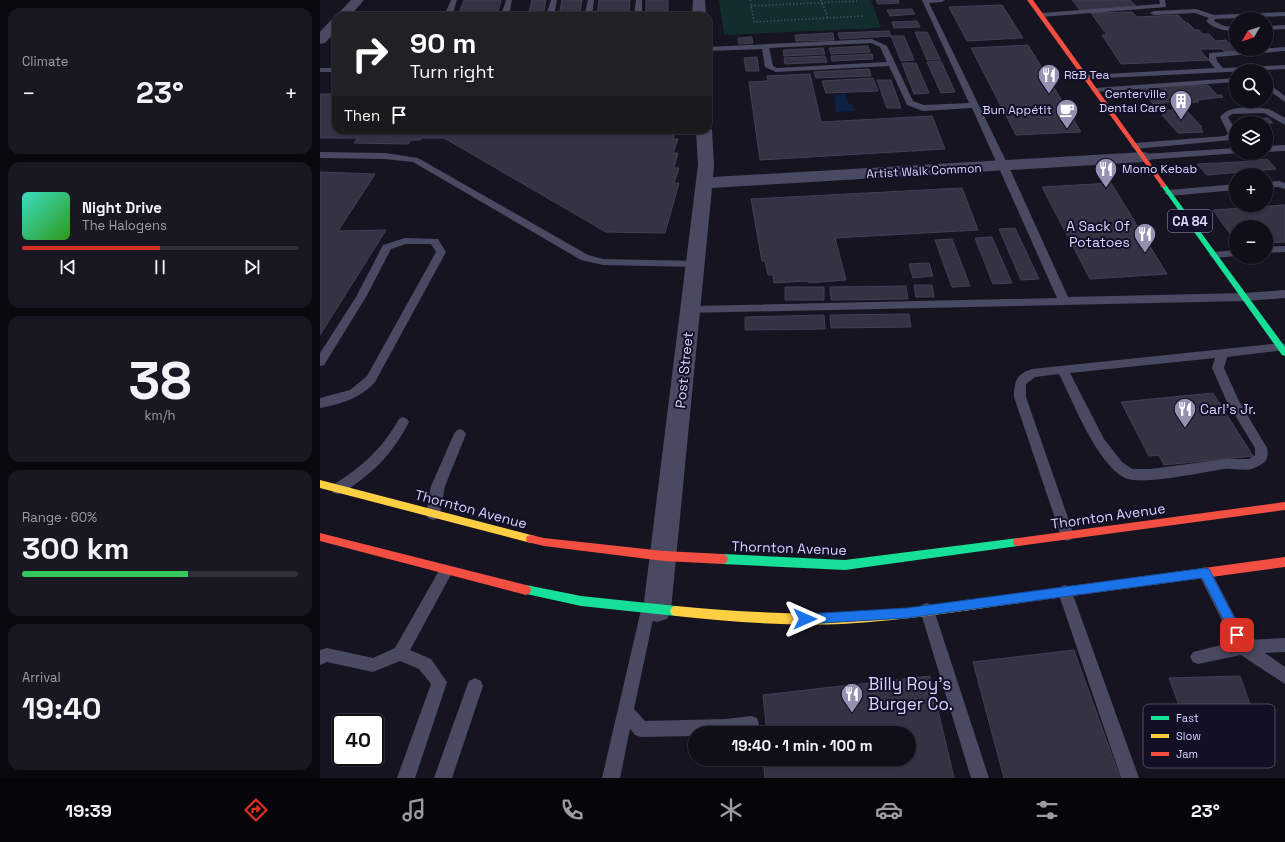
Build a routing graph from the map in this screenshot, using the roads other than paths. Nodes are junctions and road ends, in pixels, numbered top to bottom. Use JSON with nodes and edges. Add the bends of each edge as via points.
{"nodes":[{"id":1,"x":358,"y":0,"type":"edge"},
{"id":2,"x":454,"y":0,"type":"edge"},
{"id":3,"x":509,"y":0,"type":"edge"},
{"id":4,"x":554,"y":0,"type":"edge"},
{"id":5,"x":591,"y":0,"type":"edge"},
{"id":6,"x":639,"y":0,"type":"edge"},
{"id":7,"x":698,"y":0,"type":"edge"},
{"id":8,"x":942,"y":0,"type":"edge"},
{"id":9,"x":1030,"y":0,"type":"edge"},
{"id":10,"x":1162,"y":0,"type":"edge"},
{"id":11,"x":347,"y":12,"type":"edge"},
{"id":12,"x":450,"y":12,"type":"edge"},
{"id":13,"x":506,"y":12,"type":"edge"},
{"id":14,"x":551,"y":12,"type":"edge"},
{"id":15,"x":589,"y":12,"type":"edge"},
{"id":16,"x":638,"y":12,"type":"edge"},
{"id":17,"x":699,"y":12,"type":"edge"},
{"id":18,"x":1135,"y":14,"type":"dead end"},
{"id":19,"x":1285,"y":14,"type":"edge"},
{"id":20,"x":1093,"y":16,"type":"dead end"},
{"id":21,"x":1043,"y":17,"type":"junction"},
{"id":22,"x":1213,"y":17,"type":"junction"},
{"id":23,"x":332,"y":27,"type":"edge"},
{"id":24,"x":1285,"y":27,"type":"edge"},
{"id":25,"x":1273,"y":28,"type":"edge"},
{"id":26,"x":1229,"y":30,"type":"edge"},
{"id":27,"x":320,"y":39,"type":"edge"},
{"id":28,"x":765,"y":46,"type":"junction"},
{"id":29,"x":712,"y":49,"type":"edge"},
{"id":30,"x":1285,"y":49,"type":"edge"},
{"id":31,"x":892,"y":64,"type":"junction"},
{"id":32,"x":1285,"y":67,"type":"edge"},
{"id":33,"x":320,"y":70,"type":"edge"},
{"id":34,"x":332,"y":70,"type":"edge"},
{"id":35,"x":1222,"y":71,"type":"junction"},
{"id":36,"x":1086,"y":77,"type":"junction"},
{"id":37,"x":1229,"y":80,"type":"edge"},
{"id":38,"x":1095,"y":90,"type":"junction"},
{"id":39,"x":1273,"y":90,"type":"edge"},
{"id":40,"x":1285,"y":100,"type":"edge"},
{"id":41,"x":974,"y":105,"type":"junction"},
{"id":42,"x":1285,"y":108,"type":"edge"},
{"id":43,"x":1266,"y":109,"type":"junction"},
{"id":44,"x":1285,"y":122,"type":"edge"},
{"id":45,"x":704,"y":134,"type":"edge"},
{"id":46,"x":1285,"y":148,"type":"edge"},
{"id":47,"x":1273,"y":149,"type":"edge"},
{"id":48,"x":1229,"y":151,"type":"edge"},
{"id":49,"x":1140,"y":152,"type":"junction"},
{"id":50,"x":320,"y":155,"type":"edge"},
{"id":51,"x":1004,"y":167,"type":"junction"},
{"id":52,"x":704,"y":183,"type":"junction"},
{"id":53,"x":1273,"y":184,"type":"edge"},
{"id":54,"x":1285,"y":186,"type":"edge"},
{"id":55,"x":1229,"y":188,"type":"edge"},
{"id":56,"x":1169,"y":193,"type":"junction"},
{"id":57,"x":1285,"y":249,"type":"edge"},
{"id":58,"x":1273,"y":250,"type":"edge"},
{"id":59,"x":1229,"y":254,"type":"edge"},
{"id":60,"x":1214,"y":255,"type":"junction"},
{"id":61,"x":696,"y":264,"type":"junction"},
{"id":62,"x":1285,"y":294,"type":"edge"},
{"id":63,"x":1244,"y":297,"type":"junction"},
{"id":64,"x":1064,"y":301,"type":"junction"},
{"id":65,"x":690,"y":310,"type":"junction"},
{"id":66,"x":1284,"y":351,"type":"edge"},
{"id":67,"x":1224,"y":352,"type":"junction"},
{"id":68,"x":320,"y":362,"type":"edge"},
{"id":69,"x":1063,"y":370,"type":"junction"},
{"id":70,"x":320,"y":404,"type":"edge"},
{"id":71,"x":403,"y":422,"type":"dead end"},
{"id":72,"x":460,"y":434,"type":"dead end"},
{"id":73,"x":320,"y":484,"type":"edge"},
{"id":74,"x":338,"y":489,"type":"junction"},
{"id":75,"x":1285,"y":506,"type":"edge"},
{"id":76,"x":433,"y":514,"type":"junction"},
{"id":77,"x":1067,"y":535,"type":"junction"},
{"id":78,"x":320,"y":538,"type":"edge"},
{"id":79,"x":664,"y":556,"type":"junction"},
{"id":80,"x":1285,"y":562,"type":"edge"},
{"id":81,"x":446,"y":571,"type":"junction"},
{"id":82,"x":1205,"y":573,"type":"junction"},
{"id":83,"x":1065,"y":592,"type":"junction"},
{"id":84,"x":653,"y":610,"type":"junction"},
{"id":85,"x":927,"y":610,"type":"junction"},
{"id":86,"x":1285,"y":645,"type":"edge"},
{"id":87,"x":1243,"y":647,"type":"junction"},
{"id":88,"x":400,"y":653,"type":"junction"},
{"id":89,"x":1198,"y":657,"type":"dead end"},
{"id":90,"x":320,"y":658,"type":"edge"},
{"id":91,"x":1285,"y":676,"type":"edge"},
{"id":92,"x":475,"y":686,"type":"dead end"},
{"id":93,"x":626,"y":712,"type":"junction"},
{"id":94,"x":751,"y":724,"type":"dead end"},
{"id":95,"x":406,"y":778,"type":"edge"},
{"id":96,"x":443,"y":778,"type":"edge"},
{"id":97,"x":611,"y":778,"type":"edge"},
{"id":98,"x":980,"y":778,"type":"edge"},
{"id":99,"x":1130,"y":778,"type":"edge"}],
"edges":[{"from":1,"to":11,"type":"street"},
{"from":2,"to":12,"type":"lane"},
{"from":3,"to":13,"type":"lane"},
{"from":4,"to":14,"type":"lane"},
{"from":5,"to":15,"type":"lane"},
{"from":6,"to":16,"type":"lane"},
{"from":7,"to":17,"type":"street"},
{"from":8,"to":41,"type":"lane","via":[[925,1]]},
{"from":9,"to":21,"type":"street","number":"CA 84"},
{"from":10,"to":21,"type":"lane","via":[[1164,6]]},
{"from":18,"to":22,"type":"lane","via":[[1196,11]]},
{"from":19,"to":22,"type":"lane"},
{"from":20,"to":21,"type":"lane"},
{"from":21,"to":36,"type":"street","number":"CA 84"},
{"from":22,"to":26,"type":"lane","via":[[1210,21],[1216,26]]},
{"from":23,"to":27,"type":"street"},
{"from":24,"to":25,"type":"lane"},
{"from":28,"to":29,"type":"lane"},
{"from":28,"to":31,"type":"lane","via":[[872,40],[883,46]]},
{"from":28,"to":31,"type":"lane","via":[[769,67],[776,70]]},
{"from":30,"to":35,"type":"lane","via":[[1212,55]]},
{"from":31,"to":41,"type":"lane","via":[[910,104],[924,108]]},
{"from":32,"to":35,"type":"lane"},
{"from":33,"to":34,"type":"lane"},
{"from":35,"to":36,"type":"lane"},
{"from":36,"to":38,"type":"street","number":"CA 84"},
{"from":37,"to":38,"type":"lane"},
{"from":38,"to":49,"type":"street","number":"CA 84"},
{"from":39,"to":40,"type":"lane"},
{"from":41,"to":51,"type":"lane"},
{"from":42,"to":43,"type":"lane"},
{"from":43,"to":44,"type":"lane","via":[[1280,116]]},
{"from":43,"to":49,"type":"lane","via":[[1229,112],[1224,117],[1233,133],[1228,138]]},
{"from":45,"to":52,"type":"street","name":"Post Street"},
{"from":46,"to":47,"type":"lane"},
{"from":48,"to":49,"type":"lane"},
{"from":49,"to":51,"type":"street","name":"Artist Walk Common"},
{"from":49,"to":56,"type":"street","number":"CA 84"},
{"from":50,"to":61,"type":"lane","via":[[385,156],[415,160],[585,258],[603,262]]},
{"from":51,"to":52,"type":"street","name":"Artist Walk Common"},
{"from":51,"to":64,"type":"lane"},
{"from":52,"to":61,"type":"street","name":"Post Street"},
{"from":53,"to":54,"type":"lane"},
{"from":55,"to":56,"type":"lane"},
{"from":56,"to":60,"type":"street","number":"CA 84"},
{"from":57,"to":58,"type":"lane"},
{"from":59,"to":60,"type":"lane"},
{"from":60,"to":63,"type":"street","number":"CA 84"},
{"from":61,"to":65,"type":"street","name":"Post Street"},
{"from":62,"to":63,"type":"lane"},
{"from":63,"to":64,"type":"lane"},
{"from":63,"to":66,"type":"street","number":"CA 84"},
{"from":64,"to":65,"type":"lane"},
{"from":65,"to":79,"type":"street","name":"Post Street"},
{"from":66,"to":67,"type":"lane"},
{"from":67,"to":69,"type":"lane"},
{"from":67,"to":69,"type":"lane","via":[[1218,368],[1233,402],[1261,448],[1262,457],[1251,464],[1226,464],[1150,474],[1130,474],[1117,466],[1099,442]]},
{"from":68,"to":70,"type":"lane","via":[[362,297],[387,247],[405,241],[434,241],[441,252],[364,388],[332,402]]},
{"from":69,"to":77,"type":"lane","via":[[1032,373],[1020,382],[1020,397]]},
{"from":71,"to":74,"type":"lane","via":[[394,441],[380,459]]},
{"from":72,"to":76,"type":"lane","via":[[438,486]]},
{"from":73,"to":74,"type":"street","name":"Thornton Avenue"},
{"from":74,"to":76,"type":"street","name":"Thornton Avenue"},
{"from":75,"to":77,"type":"street","name":"Thornton Avenue"},
{"from":76,"to":79,"type":"street","name":"Thornton Avenue","via":[[544,542]]},
{"from":77,"to":79,"type":"street","name":"Thornton Avenue","via":[[845,565]]},
{"from":78,"to":81,"type":"street"},
{"from":79,"to":84,"type":"street","name":"Post Street"},
{"from":80,"to":82,"type":"street"},
{"from":81,"to":84,"type":"street","via":[[581,602]]},
{"from":81,"to":88,"type":"lane"},
{"from":82,"to":83,"type":"street"},
{"from":82,"to":87,"type":"lane"},
{"from":83,"to":85,"type":"street"},
{"from":83,"to":99,"type":"lane"},
{"from":84,"to":85,"type":"street","via":[[733,617],[819,619]]},
{"from":84,"to":93,"type":"lane"},
{"from":85,"to":98,"type":"lane"},
{"from":86,"to":87,"type":"lane"},
{"from":87,"to":89,"type":"lane"},
{"from":87,"to":91,"type":"lane"},
{"from":88,"to":90,"type":"lane","via":[[373,665],[327,655]]},
{"from":88,"to":95,"type":"lane","via":[[425,664],[438,682]]},
{"from":92,"to":96,"type":"lane"},
{"from":93,"to":94,"type":"lane","via":[[641,729]]},
{"from":93,"to":97,"type":"lane"}]}
